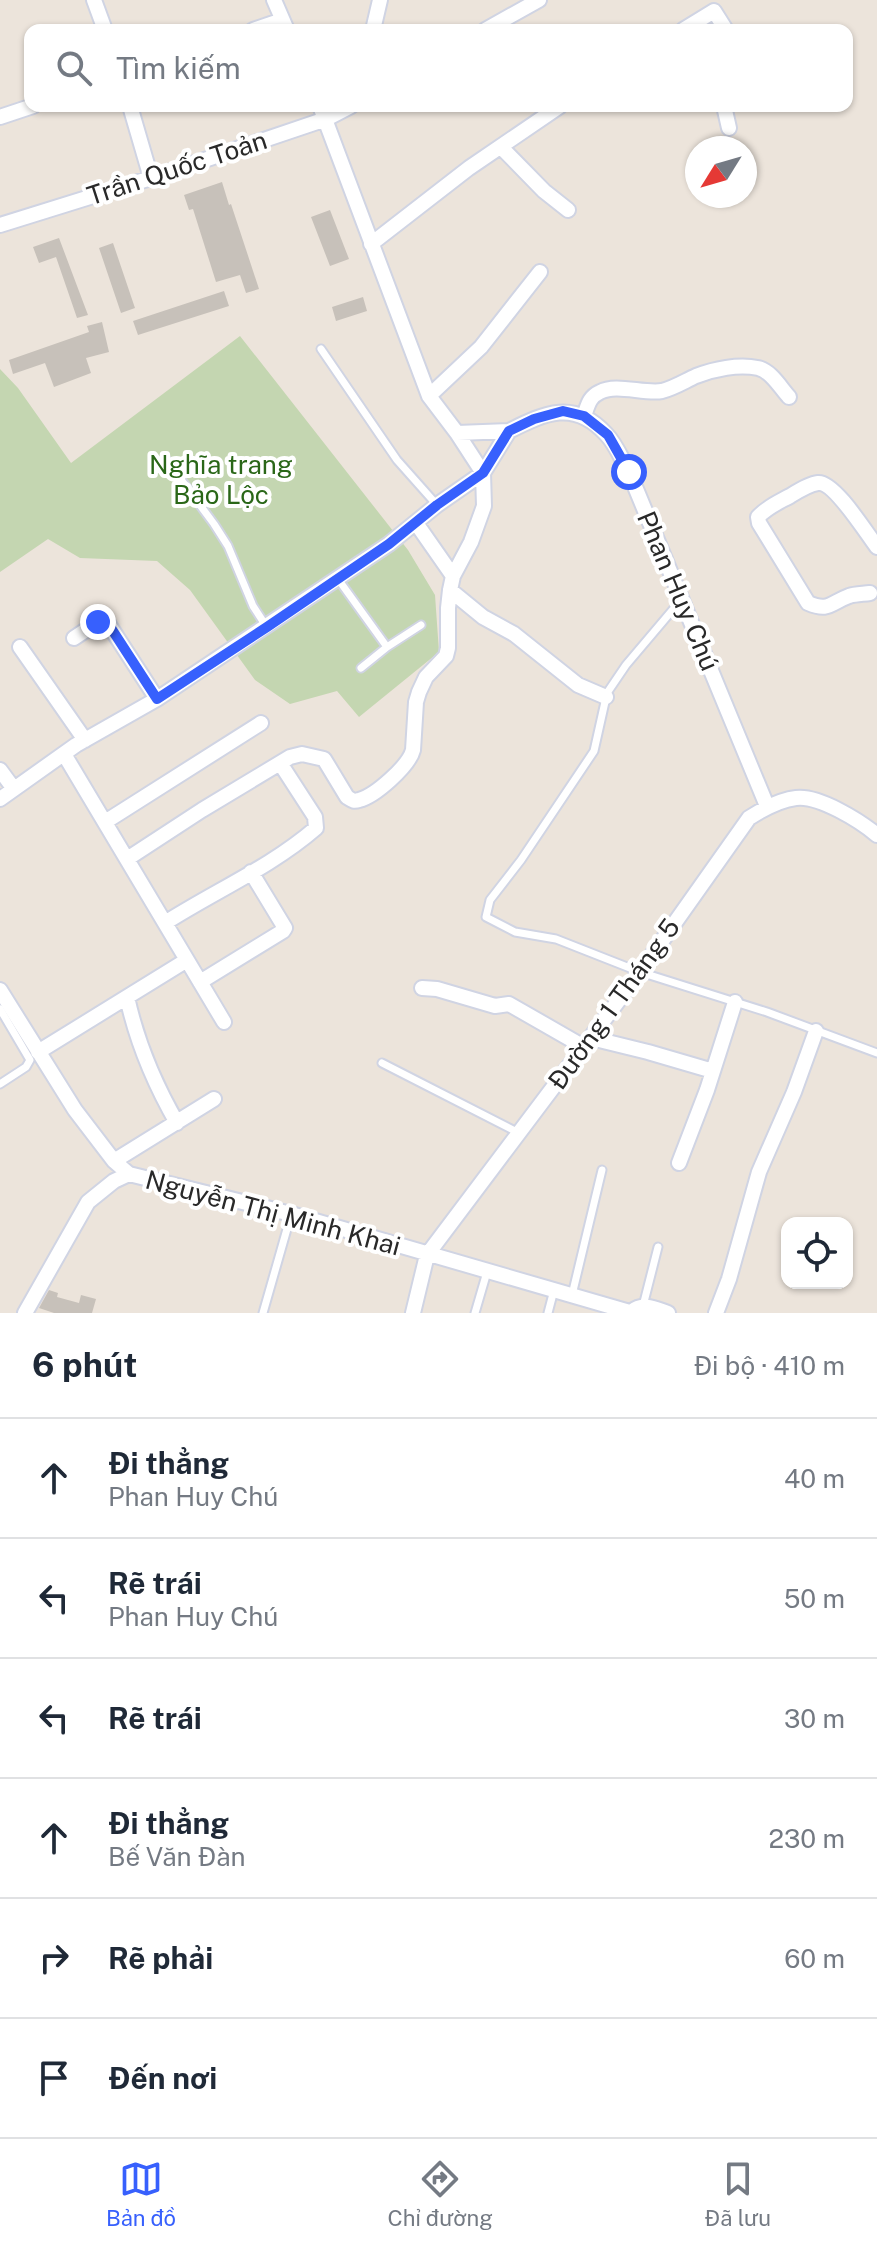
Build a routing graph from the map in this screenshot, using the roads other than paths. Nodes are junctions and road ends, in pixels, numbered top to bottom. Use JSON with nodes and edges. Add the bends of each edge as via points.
{"nodes":[{"id":1,"x":94,"y":0,"type":"edge"},
{"id":2,"x":274,"y":0,"type":"edge"},
{"id":3,"x":380,"y":0,"type":"edge"},
{"id":4,"x":539,"y":0,"type":"edge"},
{"id":5,"x":103,"y":24,"type":"edge"},
{"id":6,"x":284,"y":24,"type":"edge"},
{"id":7,"x":374,"y":24,"type":"edge"},
{"id":8,"x":496,"y":24,"type":"edge"},
{"id":9,"x":693,"y":24,"type":"edge"},
{"id":10,"x":722,"y":24,"type":"edge"},
{"id":11,"x":24,"y":109,"type":"edge"},
{"id":12,"x":132,"y":112,"type":"edge"},
{"id":13,"x":551,"y":112,"type":"edge"},
{"id":14,"x":725,"y":112,"type":"edge"},
{"id":15,"x":323,"y":113,"type":"edge"},
{"id":16,"x":0,"y":117,"type":"edge"},
{"id":17,"x":729,"y":128,"type":"dead end"},
{"id":18,"x":501,"y":147,"type":"junction"},
{"id":19,"x":151,"y":178,"type":"junction"},
{"id":20,"x":568,"y":210,"type":"dead end"},
{"id":21,"x":0,"y":225,"type":"edge"},
{"id":22,"x":371,"y":244,"type":"junction"},
{"id":23,"x":540,"y":272,"type":"dead end"},
{"id":24,"x":321,"y":349,"type":"dead end"},
{"id":25,"x":429,"y":396,"type":"junction"},
{"id":26,"x":789,"y":397,"type":"dead end"},
{"id":27,"x":584,"y":416,"type":"junction"},
{"id":28,"x":509,"y":431,"type":"junction"},
{"id":29,"x":457,"y":433,"type":"junction"},
{"id":30,"x":165,"y":458,"type":"dead end"},
{"id":31,"x":483,"y":473,"type":"junction"},
{"id":32,"x":437,"y":505,"type":"junction"},
{"id":33,"x":416,"y":523,"type":"junction"},
{"id":34,"x":877,"y":547,"type":"edge"},
{"id":35,"x":338,"y":579,"type":"junction"},
{"id":36,"x":451,"y":583,"type":"junction"},
{"id":37,"x":875,"y":593,"type":"edge"},
{"id":38,"x":682,"y":599,"type":"junction"},
{"id":39,"x":421,"y":625,"type":"dead end"},
{"id":40,"x":267,"y":627,"type":"junction"},
{"id":41,"x":74,"y":638,"type":"dead end"},
{"id":42,"x":20,"y":647,"type":"dead end"},
{"id":43,"x":387,"y":647,"type":"junction"},
{"id":44,"x":361,"y":668,"type":"dead end"},
{"id":45,"x":606,"y":697,"type":"junction"},
{"id":46,"x":157,"y":699,"type":"junction"},
{"id":47,"x":261,"y":723,"type":"dead end"},
{"id":48,"x":85,"y":740,"type":"junction"},
{"id":49,"x":64,"y":754,"type":"junction"},
{"id":50,"x":280,"y":763,"type":"junction"},
{"id":51,"x":0,"y":770,"type":"edge"},
{"id":52,"x":14,"y":789,"type":"junction"},
{"id":53,"x":0,"y":799,"type":"edge"},
{"id":54,"x":767,"y":806,"type":"junction"},
{"id":55,"x":105,"y":822,"type":"junction"},
{"id":56,"x":875,"y":830,"type":"edge"},
{"id":57,"x":127,"y":859,"type":"junction"},
{"id":58,"x":251,"y":872,"type":"junction"},
{"id":59,"x":165,"y":923,"type":"junction"},
{"id":60,"x":187,"y":960,"type":"junction"},
{"id":61,"x":640,"y":972,"type":"junction"},
{"id":62,"x":200,"y":982,"type":"junction"},
{"id":63,"x":422,"y":988,"type":"dead end"},
{"id":64,"x":0,"y":990,"type":"edge"},
{"id":65,"x":127,"y":997,"type":"junction"},
{"id":66,"x":735,"y":1002,"type":"junction"},
{"id":67,"x":0,"y":1009,"type":"edge"},
{"id":68,"x":224,"y":1022,"type":"dead end"},
{"id":69,"x":816,"y":1031,"type":"junction"},
{"id":70,"x":587,"y":1042,"type":"junction"},
{"id":71,"x":38,"y":1052,"type":"junction"},
{"id":72,"x":877,"y":1053,"type":"edge"},
{"id":73,"x":382,"y":1063,"type":"dead end"},
{"id":74,"x":713,"y":1071,"type":"junction"},
{"id":75,"x":0,"y":1084,"type":"edge"},
{"id":76,"x":214,"y":1099,"type":"dead end"},
{"id":77,"x":177,"y":1123,"type":"junction"},
{"id":78,"x":519,"y":1133,"type":"junction"},
{"id":79,"x":114,"y":1161,"type":"junction"},
{"id":80,"x":679,"y":1163,"type":"dead end"},
{"id":81,"x":602,"y":1170,"type":"dead end"},
{"id":82,"x":129,"y":1174,"type":"junction"},
{"id":83,"x":291,"y":1214,"type":"junction"},
{"id":84,"x":658,"y":1247,"type":"dead end"},
{"id":85,"x":427,"y":1255,"type":"junction"},
{"id":86,"x":487,"y":1272,"type":"junction"},
{"id":87,"x":554,"y":1290,"type":"junction"},
{"id":88,"x":572,"y":1295,"type":"junction"},
{"id":89,"x":635,"y":1311,"type":"edge"},
{"id":90,"x":25,"y":1313,"type":"edge"},
{"id":91,"x":263,"y":1313,"type":"edge"},
{"id":92,"x":413,"y":1313,"type":"edge"},
{"id":93,"x":475,"y":1313,"type":"edge"},
{"id":94,"x":548,"y":1313,"type":"edge"},
{"id":95,"x":668,"y":1313,"type":"edge"},
{"id":96,"x":716,"y":1313,"type":"edge"}],
"edges":[{"from":1,"to":5,"type":"street"},
{"from":2,"to":6,"type":"street"},
{"from":3,"to":7,"type":"street"},
{"from":4,"to":8,"type":"street"},
{"from":9,"to":10,"type":"street","via":[[714,11]]},
{"from":11,"to":16,"type":"street"},
{"from":12,"to":19,"type":"street"},
{"from":13,"to":18,"type":"street"},
{"from":14,"to":17,"type":"street"},
{"from":15,"to":19,"type":"street","name":"Trần Quốc Toản"},
{"from":15,"to":22,"type":"street"},
{"from":18,"to":20,"type":"street"},
{"from":18,"to":22,"type":"street"},
{"from":19,"to":21,"type":"street","name":"Trần Quốc Toản"},
{"from":22,"to":25,"type":"street"},
{"from":23,"to":25,"type":"street","via":[[481,347]]},
{"from":24,"to":32,"type":"lane","via":[[402,466]]},
{"from":25,"to":29,"type":"street"},
{"from":26,"to":27,"type":"street","via":[[768,373],[738,367],[699,375],[667,390],[604,390],[589,399]]},
{"from":27,"to":28,"type":"street","via":[[563,411]]},
{"from":27,"to":38,"type":"street","name":"Phan Huy Chú","via":[[608,435],[629,472]]},
{"from":28,"to":29,"type":"street"},
{"from":28,"to":31,"type":"street"},
{"from":29,"to":31,"type":"street"},
{"from":30,"to":40,"type":"lane","via":[[228,546]]},
{"from":31,"to":32,"type":"street"},
{"from":31,"to":36,"type":"street","via":[[484,506]]},
{"from":32,"to":33,"type":"street"},
{"from":33,"to":35,"type":"street"},
{"from":33,"to":36,"type":"street"},
{"from":34,"to":37,"type":"street","via":[[824,483],[795,493],[758,517],[808,603],[827,608],[850,596]]},
{"from":35,"to":40,"type":"street"},
{"from":35,"to":43,"type":"lane"},
{"from":36,"to":45,"type":"street","via":[[483,617],[514,634],[578,685]]},
{"from":36,"to":50,"type":"street","via":[[448,648],[422,683],[412,757],[401,771],[359,801],[347,797],[324,759],[302,754]]},
{"from":38,"to":45,"type":"lane"},
{"from":38,"to":54,"type":"street","name":"Phan Huy Chú"},
{"from":39,"to":43,"type":"lane"},
{"from":40,"to":46,"type":"street"},
{"from":41,"to":46,"type":"street","via":[[98,622],[109,625]]},
{"from":42,"to":48,"type":"street"},
{"from":43,"to":44,"type":"lane"},
{"from":45,"to":61,"type":"lane","via":[[594,751],[490,900],[486,917],[515,932],[556,939]]},
{"from":46,"to":48,"type":"street"},
{"from":47,"to":55,"type":"street"},
{"from":48,"to":49,"type":"street"},
{"from":49,"to":52,"type":"street"},
{"from":49,"to":55,"type":"street"},
{"from":50,"to":57,"type":"street"},
{"from":50,"to":58,"type":"street","via":[[315,817],[316,828]]},
{"from":51,"to":52,"type":"street"},
{"from":52,"to":53,"type":"street"},
{"from":54,"to":56,"type":"street","via":[[799,797],[828,804]]},
{"from":54,"to":61,"type":"street","name":"Đường 1 Tháng 5","via":[[749,818]]},
{"from":55,"to":57,"type":"street"},
{"from":57,"to":59,"type":"street"},
{"from":58,"to":59,"type":"street"},
{"from":58,"to":62,"type":"street","via":[[285,928]]},
{"from":59,"to":60,"type":"street"},
{"from":60,"to":62,"type":"street"},
{"from":60,"to":65,"type":"street"},
{"from":61,"to":66,"type":"lane"},
{"from":61,"to":70,"type":"street","name":"Đường 1 Tháng 5"},
{"from":62,"to":68,"type":"street"},
{"from":63,"to":70,"type":"street","via":[[495,1006],[509,1004]]},
{"from":64,"to":71,"type":"street","name":"Nguyễn Thị Minh Khai"},
{"from":65,"to":71,"type":"street"},
{"from":65,"to":77,"type":"street","via":[[136,1036]]},
{"from":66,"to":69,"type":"lane"},
{"from":66,"to":74,"type":"street"},
{"from":67,"to":75,"type":"lane","via":[[30,1060]]},
{"from":69,"to":72,"type":"lane"},
{"from":69,"to":96,"type":"street","via":[[759,1172]]},
{"from":70,"to":74,"type":"street"},
{"from":70,"to":78,"type":"street","name":"Đường 1 Tháng 5"},
{"from":71,"to":79,"type":"street","name":"Nguyễn Thị Minh Khai"},
{"from":73,"to":78,"type":"lane"},
{"from":74,"to":80,"type":"street"},
{"from":76,"to":77,"type":"street"},
{"from":77,"to":79,"type":"street"},
{"from":78,"to":85,"type":"street","name":"Đường 1 Tháng 5"},
{"from":79,"to":82,"type":"street","name":"Nguyễn Thị Minh Khai"},
{"from":81,"to":88,"type":"lane"},
{"from":82,"to":83,"type":"street","name":"Nguyễn Thị Minh Khai"},
{"from":82,"to":90,"type":"street","via":[[88,1202]]},
{"from":83,"to":85,"type":"street","name":"Nguyễn Thị Minh Khai"},
{"from":83,"to":91,"type":"lane"},
{"from":84,"to":89,"type":"lane"},
{"from":85,"to":86,"type":"street","name":"Nguyễn Thị Minh Khai"},
{"from":85,"to":92,"type":"street","name":"Đường 1 Tháng 5"},
{"from":86,"to":87,"type":"street","name":"Nguyễn Thị Minh Khai"},
{"from":86,"to":93,"type":"lane"},
{"from":87,"to":88,"type":"street","name":"Nguyễn Thị Minh Khai"},
{"from":87,"to":94,"type":"lane"},
{"from":88,"to":89,"type":"street","name":"Nguyễn Thị Minh Khai"},
{"from":89,"to":95,"type":"street","name":"Nguyễn Thị Minh Khai"}]}
